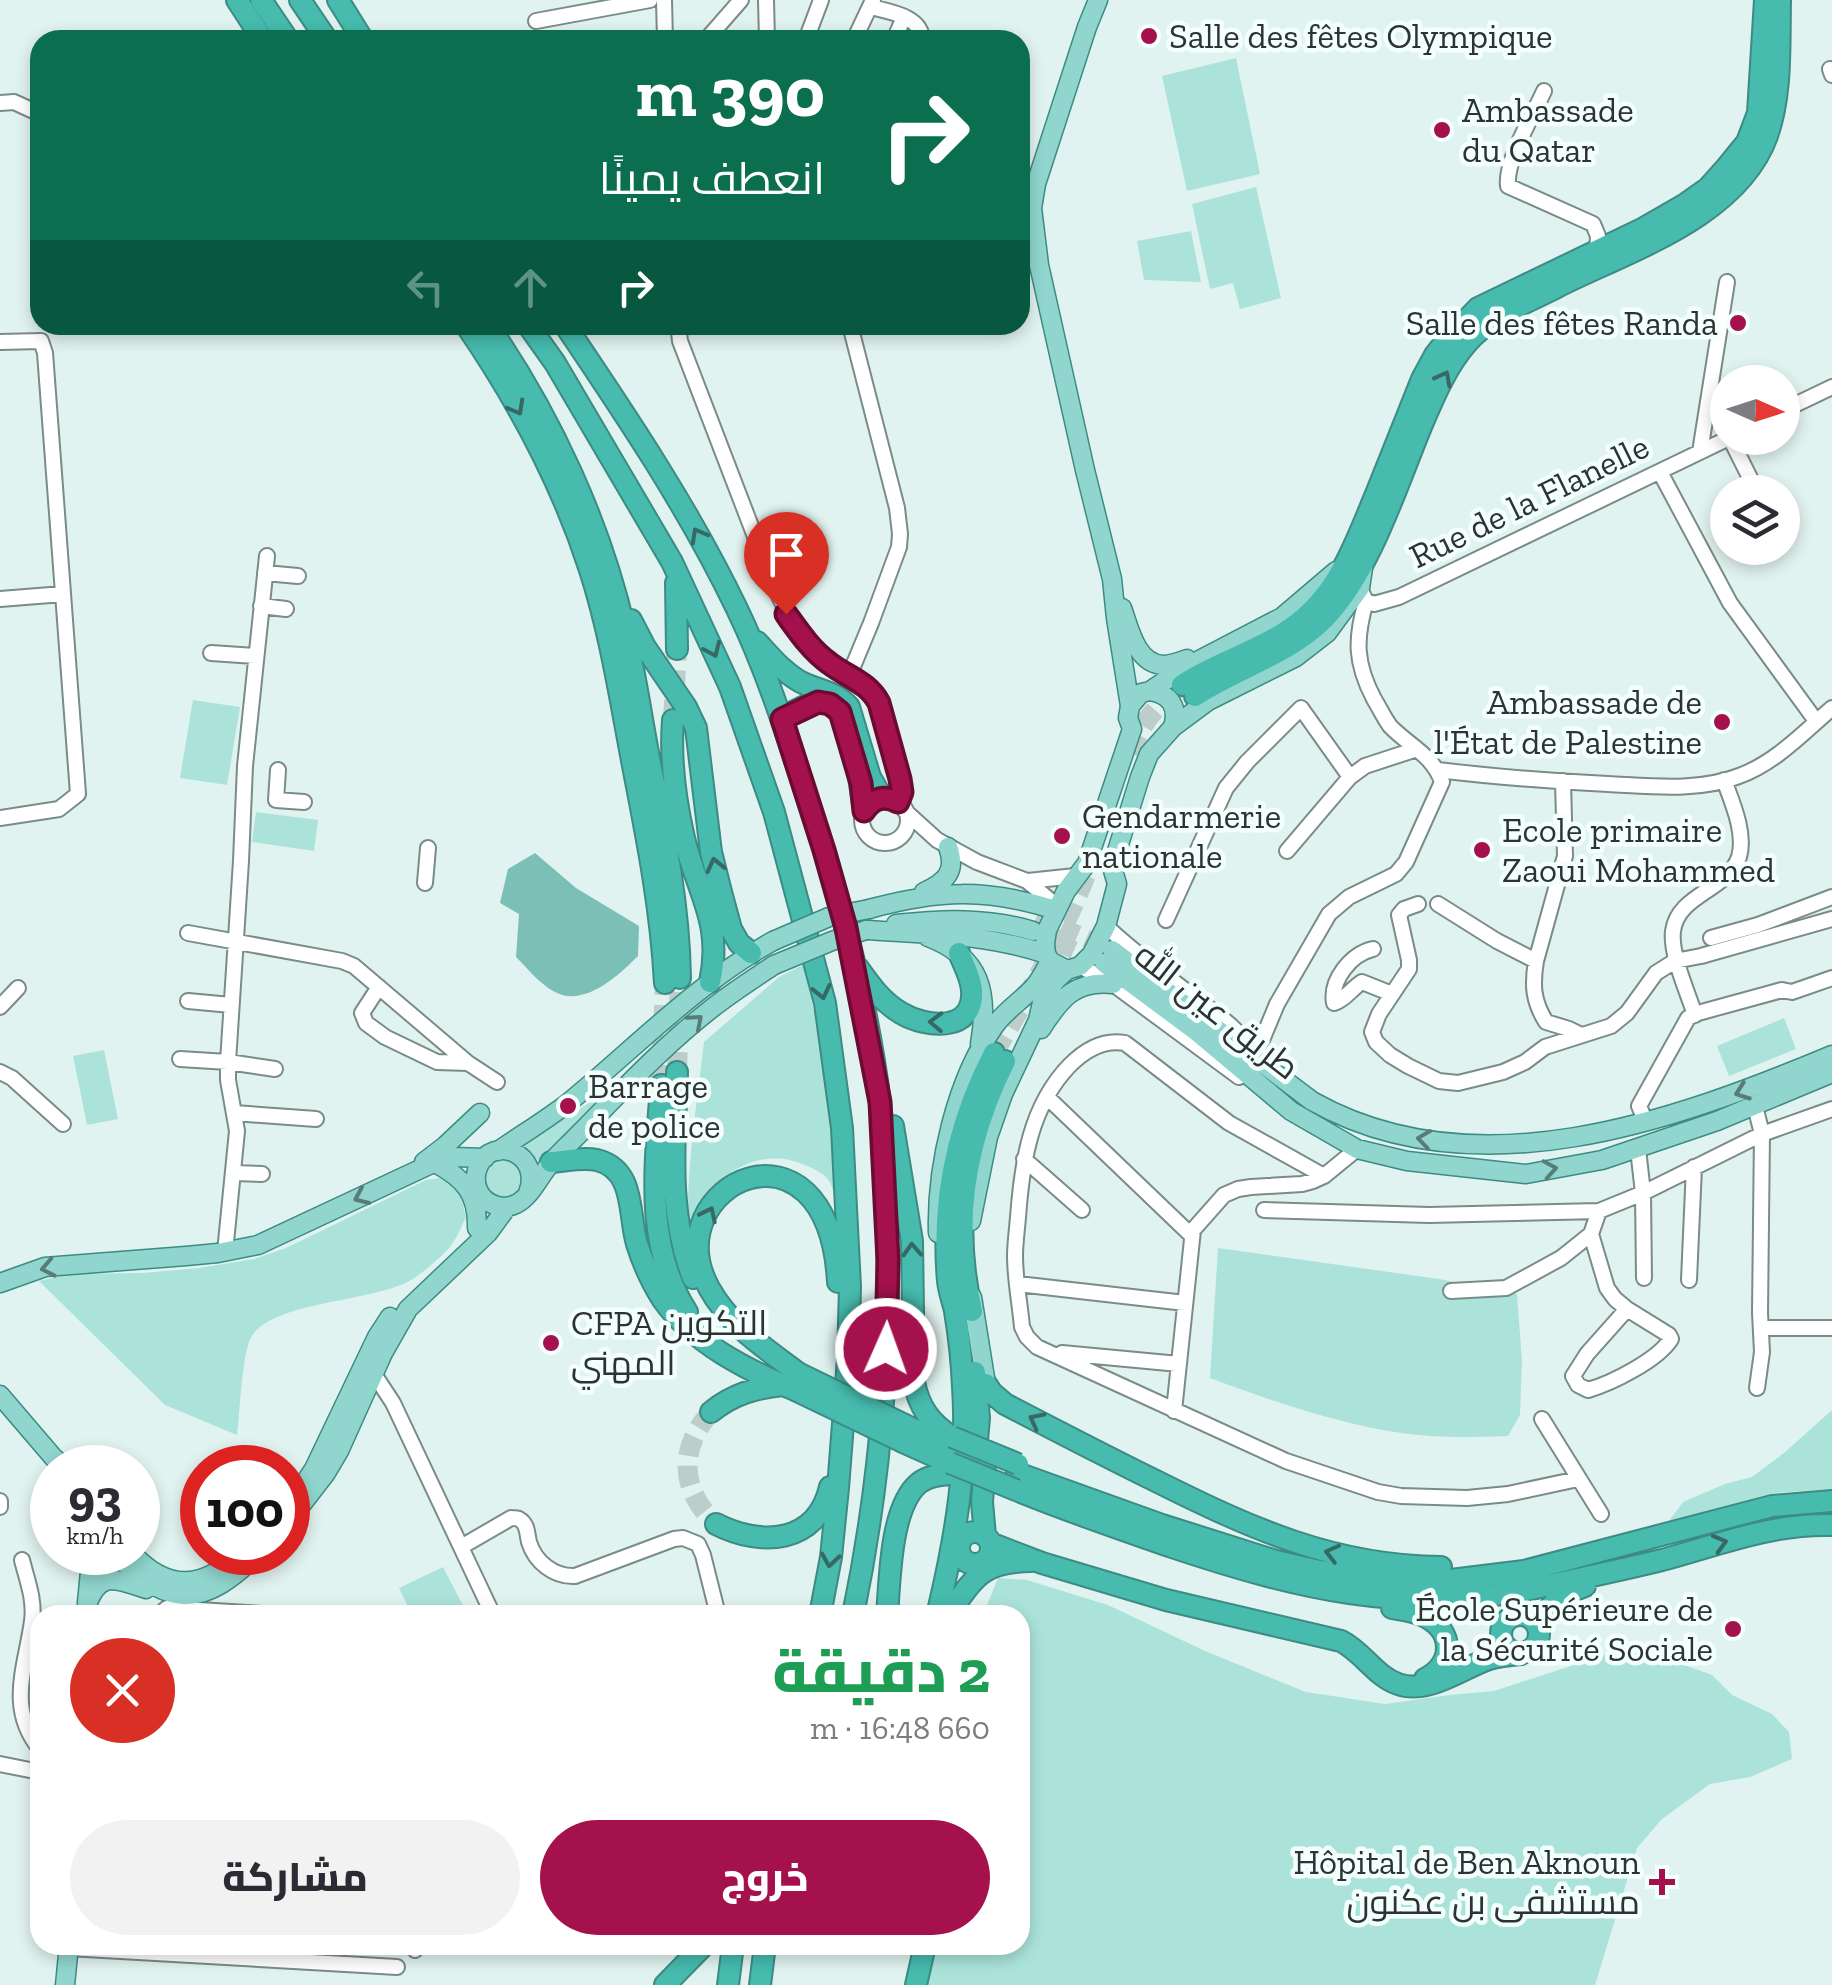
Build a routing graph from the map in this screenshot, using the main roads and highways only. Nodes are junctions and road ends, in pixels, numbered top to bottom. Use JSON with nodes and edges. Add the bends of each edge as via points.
{"nodes":[{"id":1,"x":237,"y":0,"type":"edge"},
{"id":2,"x":261,"y":0,"type":"edge"},
{"id":3,"x":300,"y":0,"type":"edge"},
{"id":4,"x":338,"y":0,"type":"edge"},
{"id":5,"x":1098,"y":0,"type":"edge"},
{"id":6,"x":1765,"y":0,"type":"edge"},
{"id":7,"x":1780,"y":0,"type":"edge"},
{"id":8,"x":256,"y":30,"type":"edge"},
{"id":9,"x":281,"y":30,"type":"edge"},
{"id":10,"x":320,"y":30,"type":"edge"},
{"id":11,"x":358,"y":30,"type":"edge"},
{"id":12,"x":472,"y":335,"type":"edge"},
{"id":13,"x":495,"y":335,"type":"edge"},
{"id":14,"x":535,"y":335,"type":"edge"},
{"id":15,"x":570,"y":335,"type":"edge"},
{"id":16,"x":1356,"y":560,"type":"junction"},
{"id":17,"x":672,"y":562,"type":"junction"},
{"id":18,"x":1112,"y":579,"type":"junction"},
{"id":19,"x":611,"y":580,"type":"junction"},
{"id":20,"x":1116,"y":618,"type":"junction"},
{"id":21,"x":747,"y":631,"type":"junction"},
{"id":22,"x":677,"y":648,"type":"tunnel mouth"},
{"id":23,"x":1221,"y":650,"type":"junction"},
{"id":24,"x":1150,"y":691,"type":"junction"},
{"id":25,"x":1190,"y":697,"type":"junction"},
{"id":26,"x":1130,"y":706,"type":"junction"},
{"id":27,"x":782,"y":719,"type":"junction"},
{"id":28,"x":673,"y":720,"type":"tunnel mouth"},
{"id":29,"x":1132,"y":730,"type":"junction"},
{"id":30,"x":1169,"y":731,"type":"junction"},
{"id":31,"x":895,"y":804,"type":"road end"},
{"id":32,"x":864,"y":811,"type":"road end"},
{"id":33,"x":943,"y":844,"type":"road end"},
{"id":34,"x":1081,"y":870,"type":"junction"},
{"id":35,"x":1115,"y":876,"type":"junction"},
{"id":36,"x":913,"y":897,"type":"junction"},
{"id":37,"x":869,"y":908,"type":"junction"},
{"id":38,"x":1057,"y":909,"type":"junction"},
{"id":39,"x":866,"y":930,"type":"junction"},
{"id":40,"x":918,"y":934,"type":"junction"},
{"id":41,"x":751,"y":953,"type":"junction"},
{"id":42,"x":958,"y":953,"type":"junction"},
{"id":43,"x":1048,"y":958,"type":"junction"},
{"id":44,"x":854,"y":963,"type":"junction"},
{"id":45,"x":1074,"y":968,"type":"junction"},
{"id":46,"x":710,"y":982,"type":"junction"},
{"id":47,"x":1113,"y":984,"type":"road end"},
{"id":48,"x":868,"y":1036,"type":"junction"},
{"id":49,"x":1832,"y":1055,"type":"edge"},
{"id":50,"x":1000,"y":1056,"type":"junction"},
{"id":51,"x":1832,"y":1074,"type":"edge"},
{"id":52,"x":480,"y":1113,"type":"dead end"},
{"id":53,"x":491,"y":1154,"type":"junction"},
{"id":54,"x":551,"y":1162,"type":"junction"},
{"id":55,"x":435,"y":1164,"type":"junction"},
{"id":56,"x":406,"y":1175,"type":"junction"},
{"id":57,"x":528,"y":1193,"type":"junction"},
{"id":58,"x":498,"y":1205,"type":"junction"},
{"id":59,"x":477,"y":1228,"type":"junction"},
{"id":60,"x":0,"y":1283,"type":"edge"},
{"id":61,"x":963,"y":1310,"type":"junction"},
{"id":62,"x":848,"y":1359,"type":"junction"},
{"id":63,"x":734,"y":1360,"type":"junction"},
{"id":64,"x":792,"y":1382,"type":"junction"},
{"id":65,"x":986,"y":1384,"type":"junction"},
{"id":66,"x":0,"y":1395,"type":"edge"},
{"id":67,"x":711,"y":1412,"type":"tunnel mouth"},
{"id":68,"x":842,"y":1442,"type":"junction"},
{"id":69,"x":43,"y":1445,"type":"edge"},
{"id":70,"x":951,"y":1455,"type":"junction"},
{"id":71,"x":310,"y":1474,"type":"edge"},
{"id":72,"x":310,"y":1494,"type":"edge"},
{"id":73,"x":1832,"y":1500,"type":"edge"},
{"id":74,"x":716,"y":1524,"type":"tunnel mouth"},
{"id":75,"x":1832,"y":1525,"type":"edge"},
{"id":76,"x":1602,"y":1550,"type":"junction"},
{"id":77,"x":980,"y":1551,"type":"junction"},
{"id":78,"x":1660,"y":1560,"type":"junction"},
{"id":79,"x":1261,"y":1566,"type":"junction"},
{"id":80,"x":90,"y":1575,"type":"edge"},
{"id":81,"x":137,"y":1575,"type":"edge"},
{"id":82,"x":156,"y":1575,"type":"edge"},
{"id":83,"x":210,"y":1575,"type":"edge"},
{"id":84,"x":237,"y":1575,"type":"edge"},
{"id":85,"x":157,"y":1588,"type":"junction"},
{"id":86,"x":1318,"y":1589,"type":"junction"},
{"id":87,"x":1445,"y":1600,"type":"junction"},
{"id":88,"x":87,"y":1605,"type":"edge"},
{"id":89,"x":88,"y":1605,"type":"edge"},
{"id":90,"x":822,"y":1605,"type":"edge"},
{"id":91,"x":855,"y":1605,"type":"edge"},
{"id":92,"x":888,"y":1605,"type":"edge"},
{"id":93,"x":944,"y":1605,"type":"edge"},
{"id":94,"x":947,"y":1605,"type":"edge"},
{"id":95,"x":950,"y":1605,"type":"edge"},
{"id":96,"x":1502,"y":1629,"type":"junction"},
{"id":97,"x":1539,"y":1630,"type":"junction"},
{"id":98,"x":1521,"y":1654,"type":"junction"},
{"id":99,"x":1447,"y":1677,"type":"junction"},
{"id":100,"x":1396,"y":1684,"type":"junction"},
{"id":101,"x":67,"y":1955,"type":"edge"},
{"id":102,"x":694,"y":1955,"type":"edge"},
{"id":103,"x":732,"y":1955,"type":"edge"},
{"id":104,"x":764,"y":1955,"type":"edge"},
{"id":105,"x":909,"y":1955,"type":"edge"},
{"id":106,"x":923,"y":1955,"type":"edge"},
{"id":107,"x":65,"y":1985,"type":"edge"},
{"id":108,"x":665,"y":1985,"type":"edge"},
{"id":109,"x":728,"y":1985,"type":"edge"},
{"id":110,"x":760,"y":1985,"type":"edge"},
{"id":111,"x":904,"y":1985,"type":"edge"},
{"id":112,"x":916,"y":1985,"type":"edge"}],
"edges":[{"from":1,"to":8,"type":"highway"},
{"from":2,"to":9,"type":"highway"},
{"from":3,"to":10,"type":"highway"},
{"from":4,"to":11,"type":"highway"},
{"from":5,"to":18,"type":"main road","via":[[1032,208]]},
{"from":6,"to":16,"type":"highway","via":[[1758,113],[1746,142],[1708,188],[1684,205],[1478,308],[1446,341],[1422,379]]},
{"from":16,"to":7,"type":"highway","one_way":true,"via":[[1451,363],[1468,341],[1491,321],[1680,228],[1747,171],[1774,108]]},
{"from":12,"to":19,"type":"highway","one_way":true,"via":[[553,474],[590,570],[622,701],[672,980],[680,940],[670,869]]},
{"from":13,"to":19,"type":"highway","via":[[554,436]]},
{"from":14,"to":17,"type":"highway"},
{"from":21,"to":15,"type":"highway","one_way":true,"via":[[681,505]]},
{"from":16,"to":23,"type":"main road","via":[[1282,617]]},
{"from":16,"to":25,"type":"highway","via":[[1290,629],[1212,666]]},
{"from":16,"to":25,"type":"main road","via":[[1363,595],[1311,646],[1224,692]]},
{"from":17,"to":22,"type":"highway"},
{"from":17,"to":62,"type":"highway","one_way":true,"via":[[752,748],[825,1003],[845,1163]]},
{"from":18,"to":20,"type":"main road"},
{"from":18,"to":23,"type":"main road","via":[[1138,649],[1152,662]]},
{"from":41,"to":19,"type":"highway","one_way":true,"via":[[731,929],[720,892],[696,728]]},
{"from":20,"to":24,"type":"main road","via":[[1128,657]]},
{"from":20,"to":26,"type":"main road"},
{"from":21,"to":27,"type":"highway"},
{"from":21,"to":31,"type":"highway","via":[[788,673],[842,698],[870,778]]},
{"from":23,"to":24,"type":"main road"},
{"from":24,"to":26,"type":"main road"},
{"from":24,"to":30,"type":"main road","via":[[1174,707]]},
{"from":25,"to":30,"type":"main road"},
{"from":25,"to":35,"type":"main road","via":[[1159,756]]},
{"from":26,"to":29,"type":"main road"},
{"from":27,"to":32,"type":"highway","via":[[818,702],[840,712]]},
{"from":27,"to":44,"type":"highway"},
{"from":28,"to":46,"type":"highway","via":[[676,803],[714,930]]},
{"from":29,"to":30,"type":"main road","via":[[1152,739]]},
{"from":29,"to":34,"type":"main road"},
{"from":30,"to":35,"type":"main road","via":[[1144,766]]},
{"from":33,"to":36,"type":"main road","via":[[952,862],[948,874]]},
{"from":34,"to":35,"type":"main road","via":[[1102,861]]},
{"from":34,"to":38,"type":"main road"},
{"from":35,"to":45,"type":"main road","via":[[1106,926],[1092,954]]},
{"from":36,"to":37,"type":"main road"},
{"from":36,"to":38,"type":"main road","via":[[990,895]]},
{"from":37,"to":39,"type":"main road","via":[[1006,908],[1035,924],[960,919]]},
{"from":37,"to":41,"type":"main road","bridge":true,"via":[[829,916]]},
{"from":38,"to":43,"type":"main road","via":[[1044,944]]},
{"from":39,"to":40,"type":"main road"},
{"from":54,"to":39,"type":"main road","one_way":true,"bridge":true,"via":[[711,1008],[774,965]]},
{"from":40,"to":42,"type":"main road"},
{"from":40,"to":43,"type":"main road","via":[[998,940]]},
{"from":41,"to":46,"type":"main road"},
{"from":42,"to":44,"type":"highway","one_way":true,"via":[[971,985],[970,1003],[960,1018],[943,1025],[898,1012]]},
{"from":42,"to":50,"type":"main road","via":[[977,974],[983,1029]]},
{"from":43,"to":45,"type":"main road"},
{"from":43,"to":50,"type":"main road","via":[[1036,985],[1005,1013]]},
{"from":44,"to":48,"type":"highway"},
{"from":45,"to":50,"type":"main road","via":[[1048,989],[1040,1014]]},
{"from":46,"to":53,"type":"main road","via":[[564,1106]]},
{"from":47,"to":50,"type":"main road","via":[[1073,990]]},
{"from":70,"to":48,"type":"highway","one_way":true,"via":[[915,1390],[912,1242],[882,1070]]},
{"from":48,"to":91,"type":"highway","via":[[880,1102],[888,1319]]},
{"from":49,"to":51,"type":"main road","name":"طريق عين الله","one_way":true,"via":[[1709,1104],[1598,1134],[1526,1145],[1430,1140],[1348,1120],[1312,1101],[1108,957],[1291,1111],[1357,1149],[1406,1161],[1526,1174],[1602,1160]]},
{"from":50,"to":61,"type":"highway","via":[[964,1191]]},
{"from":50,"to":61,"type":"highway","via":[[979,1082],[952,1171],[948,1286]]},
{"from":52,"to":56,"type":"main road"},
{"from":53,"to":55,"type":"main road"},
{"from":53,"to":57,"type":"main road","via":[[524,1158],[532,1175]]},
{"from":53,"to":58,"type":"main road","via":[[479,1164],[476,1182],[483,1198]]},
{"from":54,"to":57,"type":"main road"},
{"from":54,"to":63,"type":"highway","via":[[598,1160],[620,1175],[642,1260],[663,1299],[695,1335]]},
{"from":55,"to":56,"type":"main road"},
{"from":55,"to":59,"type":"main road","via":[[464,1182],[476,1206]]},
{"from":56,"to":60,"type":"main road","one_way":true,"via":[[258,1245],[45,1266]]},
{"from":57,"to":58,"type":"main road","via":[[516,1205]]},
{"from":58,"to":59,"type":"main road"},
{"from":58,"to":72,"type":"main road","via":[[488,1233],[396,1328]]},
{"from":59,"to":71,"type":"main road","via":[[390,1318]]},
{"from":61,"to":65,"type":"main road"},
{"from":61,"to":77,"type":"highway","via":[[979,1397]]},
{"from":61,"to":93,"type":"highway","via":[[964,1431]]},
{"from":64,"to":62,"type":"highway","one_way":true,"via":[[730,1318],[701,1265],[700,1236],[710,1208],[724,1190],[759,1174],[797,1185],[824,1216]]},
{"from":62,"to":68,"type":"highway"},
{"from":63,"to":64,"type":"highway"},
{"from":63,"to":64,"type":"highway","via":[[705,1335],[676,1293],[658,1240],[656,1172],[669,1078],[674,1194],[698,1292],[729,1334]]},
{"from":64,"to":67,"type":"highway","via":[[747,1391]]},
{"from":64,"to":70,"type":"highway","bridge":true},
{"from":76,"to":65,"type":"highway","one_way":true,"via":[[1434,1567],[1311,1548],[1094,1450],[1005,1404]]},
{"from":65,"to":77,"type":"highway"},
{"from":66,"to":69,"type":"main road"},
{"from":68,"to":74,"type":"highway","via":[[826,1503],[812,1522],[767,1539]]},
{"from":68,"to":90,"type":"highway","one_way":true},
{"from":70,"to":79,"type":"highway","bridge":true,"via":[[1126,1532]]},
{"from":70,"to":92,"type":"highway","via":[[904,1503]]},
{"from":73,"to":76,"type":"highway","via":[[1772,1506]]},
{"from":78,"to":75,"type":"highway","one_way":true,"via":[[1753,1534]]},
{"from":76,"to":79,"type":"highway","via":[[1524,1571],[1451,1580]]},
{"from":77,"to":94,"type":"highway"},
{"from":77,"to":95,"type":"highway","via":[[978,1577]]},
{"from":77,"to":100,"type":"highway","via":[[1341,1641]]},
{"from":78,"to":87,"type":"highway","via":[[1508,1594]]},
{"from":78,"to":97,"type":"highway","via":[[1560,1598]]},
{"from":79,"to":86,"type":"highway"},
{"from":80,"to":88,"type":"main road"},
{"from":81,"to":85,"type":"main road"},
{"from":82,"to":83,"type":"main road","via":[[175,1582]]},
{"from":84,"to":85,"type":"main road","via":[[211,1590],[180,1594]]},
{"from":85,"to":89,"type":"main road","via":[[110,1579],[92,1592]]},
{"from":86,"to":87,"type":"highway"},
{"from":86,"to":100,"type":"highway","via":[[1436,1623],[1447,1644],[1443,1664],[1430,1678]]},
{"from":87,"to":96,"type":"highway","via":[[1486,1609]]},
{"from":96,"to":97,"type":"highway","via":[[1523,1615]]},
{"from":96,"to":98,"type":"highway","via":[[1509,1650]]},
{"from":96,"to":99,"type":"highway","via":[[1486,1651]]},
{"from":97,"to":98,"type":"highway","via":[[1537,1644]]},
{"from":98,"to":99,"type":"highway"},
{"from":99,"to":100,"type":"highway","via":[[1419,1686]]},
{"from":101,"to":107,"type":"main road"},
{"from":102,"to":108,"type":"highway"},
{"from":103,"to":109,"type":"highway"},
{"from":104,"to":110,"type":"highway"},
{"from":105,"to":111,"type":"highway"},
{"from":106,"to":112,"type":"highway"}]}
